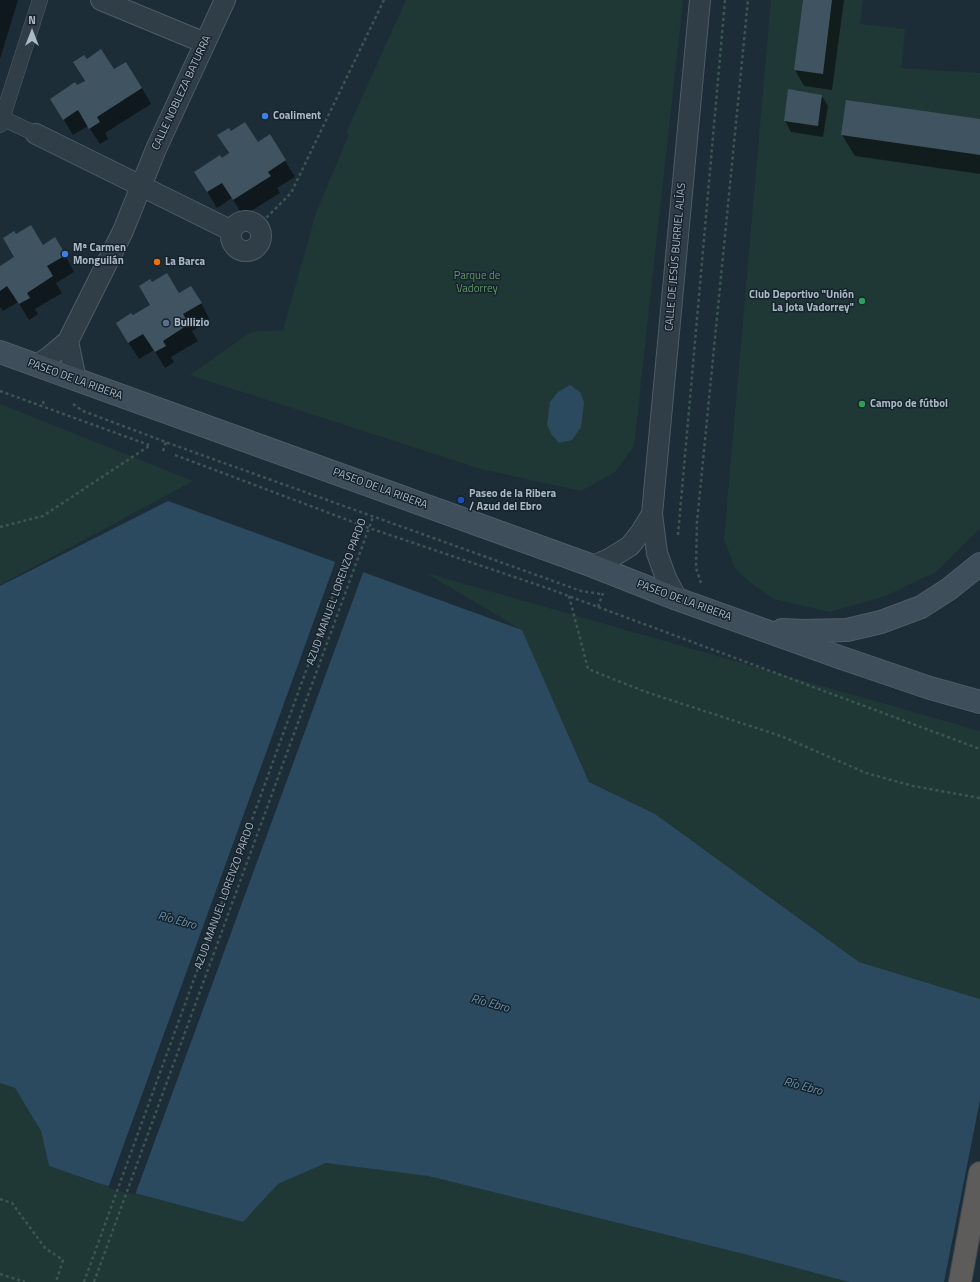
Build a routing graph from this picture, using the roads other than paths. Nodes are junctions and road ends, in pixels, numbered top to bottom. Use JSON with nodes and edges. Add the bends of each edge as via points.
{"nodes":[{"id":1,"x":40,"y":0,"type":"edge"},
{"id":2,"x":101,"y":0,"type":"edge"},
{"id":3,"x":225,"y":0,"type":"edge"},
{"id":4,"x":700,"y":0,"type":"edge"},
{"id":5,"x":205,"y":43,"type":"junction"},
{"id":6,"x":1,"y":122,"type":"edge"},
{"id":7,"x":36,"y":134,"type":"joint"},
{"id":8,"x":141,"y":186,"type":"junction"},
{"id":9,"x":258,"y":226,"type":"road end"},
{"id":10,"x":68,"y":341,"type":"junction"},
{"id":11,"x":0,"y":352,"type":"edge"},
{"id":12,"x":36,"y":365,"type":"junction"},
{"id":13,"x":76,"y":380,"type":"junction"},
{"id":14,"x":652,"y":514,"type":"junction"},
{"id":15,"x":980,"y":564,"type":"edge"},
{"id":16,"x":593,"y":566,"type":"junction"},
{"id":17,"x":677,"y":600,"type":"junction"},
{"id":18,"x":759,"y":628,"type":"junction"},
{"id":19,"x":980,"y":702,"type":"edge"},
{"id":20,"x":980,"y":1173,"type":"edge"},
{"id":21,"x":960,"y":1282,"type":"edge"}],
"edges":[{"from":1,"to":6,"type":"street"},
{"from":2,"to":5,"type":"street"},
{"from":3,"to":5,"type":"street","name":"CALLE NOBLEZA BATURRA"},
{"from":4,"to":14,"type":"street","name":"CALLE DE JESÚS BURRIEL ALÍAS"},
{"from":5,"to":8,"type":"street","name":"CALLE NOBLEZA BATURRA"},
{"from":6,"to":7,"type":"street"},
{"from":7,"to":8,"type":"street"},
{"from":8,"to":9,"type":"street","via":[[232,231],[241,222],[250,221]]},
{"from":8,"to":10,"type":"street","name":"CALLE NOBLEZA BATURRA","via":[[123,231]]},
{"from":10,"to":12,"type":"street","name":"CALLE NOBLEZA BATURRA"},
{"from":10,"to":13,"type":"street"},
{"from":11,"to":12,"type":"main road","name":"PASEO DE LA RIBERA"},
{"from":12,"to":13,"type":"main road","name":"PASEO DE LA RIBERA"},
{"from":13,"to":16,"type":"main road","name":"PASEO DE LA RIBERA"},
{"from":14,"to":16,"type":"street","name":"CALLE DE JESÚS BURRIEL ALÍAS","via":[[630,546]]},
{"from":14,"to":17,"type":"street","name":"CALLE DE JESÚS BURRIEL ALÍAS","via":[[657,553]]},
{"from":15,"to":18,"type":"main road","via":[[921,607],[881,622],[847,630],[802,631]]},
{"from":16,"to":17,"type":"main road","name":"PASEO DE LA RIBERA"},
{"from":17,"to":18,"type":"main road","name":"PASEO DE LA RIBERA"},
{"from":18,"to":19,"type":"main road","via":[[839,658]]},
{"from":20,"to":21,"type":"highway"}]}
